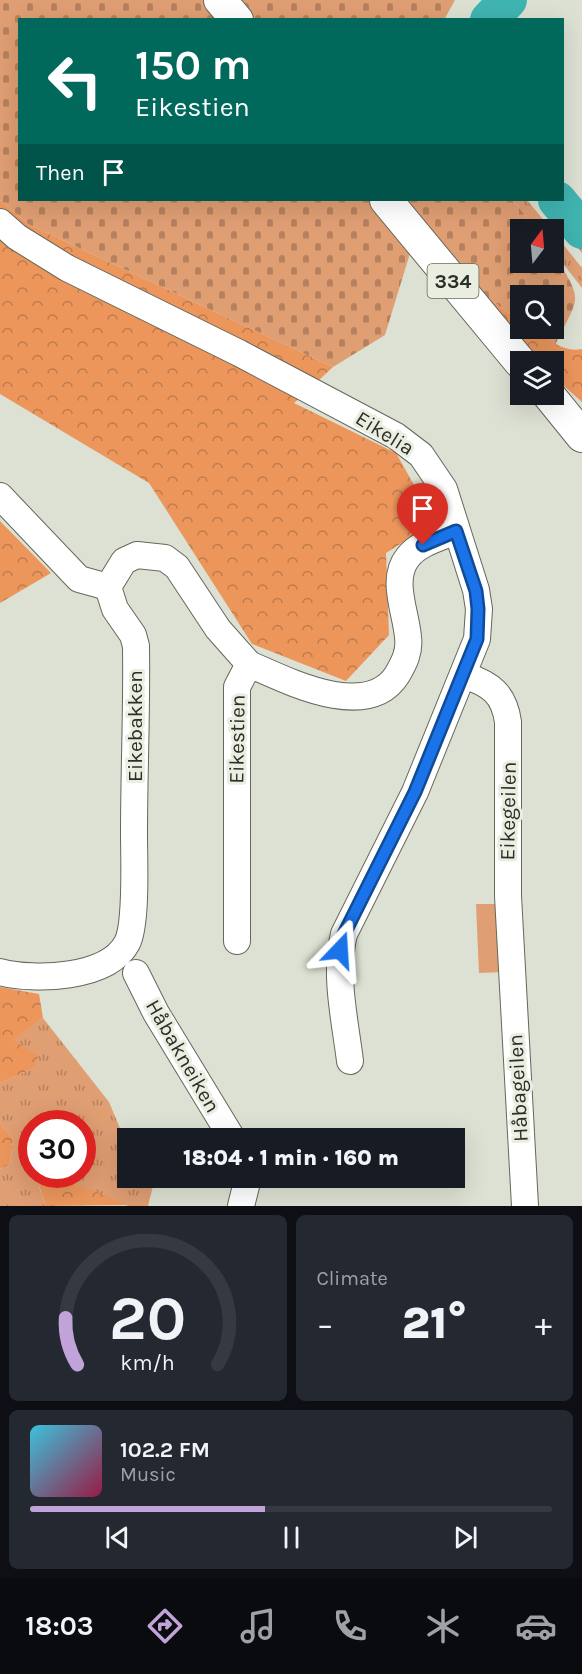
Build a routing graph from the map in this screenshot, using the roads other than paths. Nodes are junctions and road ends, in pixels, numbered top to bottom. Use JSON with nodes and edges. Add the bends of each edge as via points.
{"nodes":[{"id":1,"x":220,"y":0,"type":"edge"},
{"id":2,"x":235,"y":18,"type":"edge"},
{"id":3,"x":387,"y":201,"type":"edge"},
{"id":4,"x":0,"y":222,"type":"edge"},
{"id":5,"x":511,"y":351,"type":"edge"},
{"id":6,"x":557,"y":405,"type":"edge"},
{"id":7,"x":582,"y":436,"type":"edge"},
{"id":8,"x":0,"y":496,"type":"edge"},
{"id":9,"x":456,"y":531,"type":"junction"},
{"id":10,"x":108,"y":587,"type":"junction"},
{"id":11,"x":249,"y":664,"type":"junction"},
{"id":12,"x":464,"y":675,"type":"junction"},
{"id":13,"x":237,"y":941,"type":"dead end"},
{"id":14,"x":511,"y":970,"type":"joint"},
{"id":15,"x":0,"y":972,"type":"edge"},
{"id":16,"x":136,"y":973,"type":"dead end"},
{"id":17,"x":350,"y":1061,"type":"dead end"},
{"id":18,"x":226,"y":1128,"type":"edge"},
{"id":19,"x":246,"y":1188,"type":"edge"},
{"id":20,"x":241,"y":1206,"type":"edge"},
{"id":21,"x":525,"y":1206,"type":"edge"}],
"edges":[{"from":1,"to":2,"type":"main road"},
{"from":3,"to":5,"type":"main road","number":"334"},
{"from":4,"to":9,"type":"street","name":"Eikelia","via":[[16,237],[67,268],[396,436],[421,455],[444,489]]},
{"from":6,"to":7,"type":"main road"},
{"from":8,"to":10,"type":"street","via":[[79,579]]},
{"from":9,"to":11,"type":"street","name":"Eikestien","via":[[423,545],[408,557],[400,575],[409,639],[406,661],[394,680],[380,690],[344,697]]},
{"from":9,"to":12,"type":"street","name":"Eikelia","via":[[471,570],[478,609],[477,639]]},
{"from":10,"to":11,"type":"street","via":[[124,561],[137,555],[165,558],[177,567],[218,629]]},
{"from":10,"to":15,"type":"street","name":"Eikebakken","via":[[115,609],[136,646],[134,882],[128,942],[119,953],[94,968],[53,977],[20,978]]},
{"from":11,"to":13,"type":"street","name":"Eikestien","via":[[237,687]]},
{"from":12,"to":14,"type":"street","name":"Eikegeilen","via":[[494,688],[506,708]]},
{"from":12,"to":17,"type":"street","name":"Eikelia","via":[[415,792],[344,934],[340,968]]},
{"from":14,"to":21,"type":"street","name":"Håbageilen"},
{"from":16,"to":18,"type":"street","name":"Håbakneiken"},
{"from":19,"to":20,"type":"street"}]}
